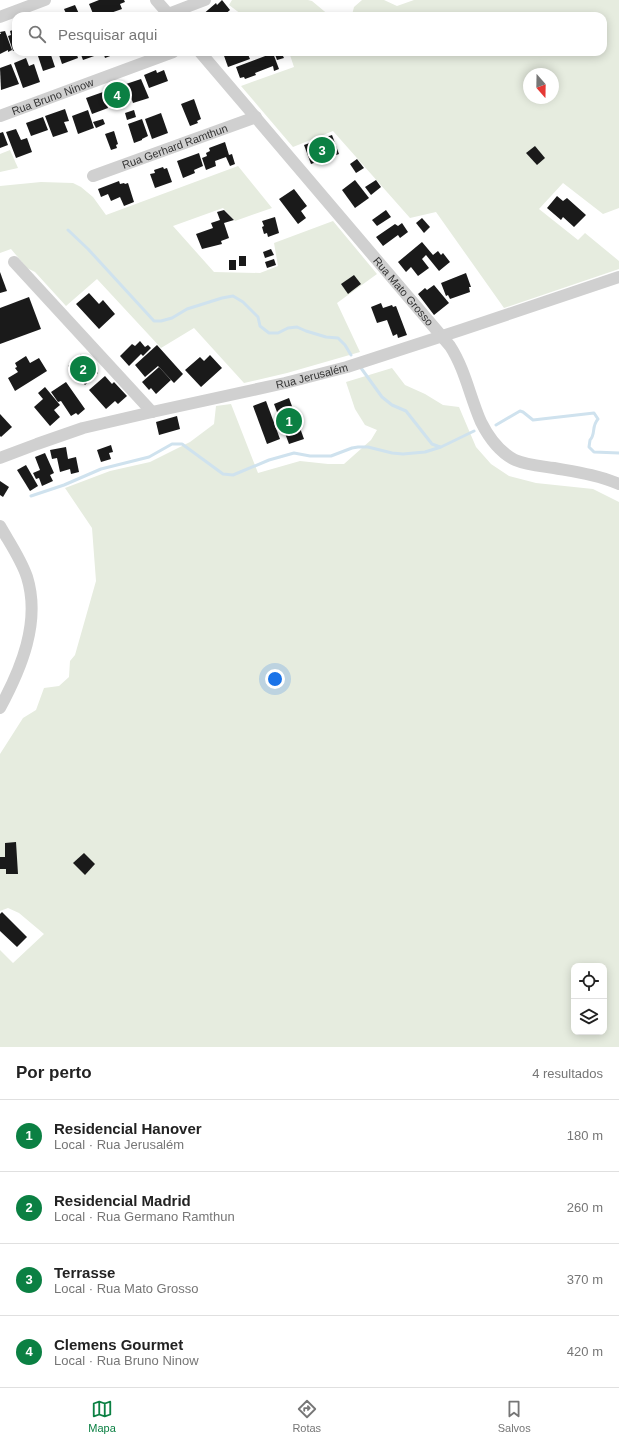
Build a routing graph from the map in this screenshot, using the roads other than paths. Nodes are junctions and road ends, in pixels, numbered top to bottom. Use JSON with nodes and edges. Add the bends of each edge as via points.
{"nodes":[{"id":1,"x":45,"y":0,"type":"edge"},
{"id":2,"x":156,"y":0,"type":"edge"},
{"id":3,"x":205,"y":0,"type":"edge"},
{"id":4,"x":12,"y":12,"type":"edge"},
{"id":5,"x":13,"y":12,"type":"edge"},
{"id":6,"x":166,"y":12,"type":"edge"},
{"id":7,"x":176,"y":12,"type":"edge"},
{"id":8,"x":0,"y":17,"type":"edge"},
{"id":9,"x":162,"y":56,"type":"edge"},
{"id":10,"x":203,"y":56,"type":"edge"},
{"id":11,"x":0,"y":116,"type":"edge"},
{"id":12,"x":256,"y":117,"type":"junction"},
{"id":13,"x":94,"y":176,"type":"dead end"},
{"id":14,"x":14,"y":262,"type":"dead end"},
{"id":15,"x":619,"y":277,"type":"edge"},
{"id":16,"x":443,"y":336,"type":"junction"},
{"id":17,"x":152,"y":412,"type":"junction"},
{"id":18,"x":0,"y":458,"type":"edge"},
{"id":19,"x":619,"y":484,"type":"edge"},
{"id":20,"x":0,"y":526,"type":"edge"},
{"id":21,"x":0,"y":708,"type":"edge"}],
"edges":[{"from":1,"to":5,"type":"street"},
{"from":2,"to":6,"type":"street"},
{"from":3,"to":7,"type":"street"},
{"from":4,"to":8,"type":"street"},
{"from":9,"to":11,"type":"street","name":"Rua Bruno Ninow"},
{"from":10,"to":12,"type":"street","name":"Rua Mato Grosso"},
{"from":12,"to":13,"type":"street","name":"Rua Gerhard Ramthun"},
{"from":12,"to":16,"type":"street","name":"Rua Mato Grosso"},
{"from":14,"to":17,"type":"street"},
{"from":15,"to":16,"type":"street","name":"Rua Jerusalém"},
{"from":16,"to":17,"type":"street","name":"Rua Jerusalém","via":[[313,376]]},
{"from":16,"to":19,"type":"street","name":"Rua Mato Grosso","via":[[456,354],[482,423],[492,441],[503,452],[516,460],[536,466],[597,476]]},
{"from":17,"to":18,"type":"street","name":"Rua Jerusalém","via":[[84,428]]},
{"from":20,"to":21,"type":"street","via":[[27,578],[32,604],[31,630],[22,660]]}]}
